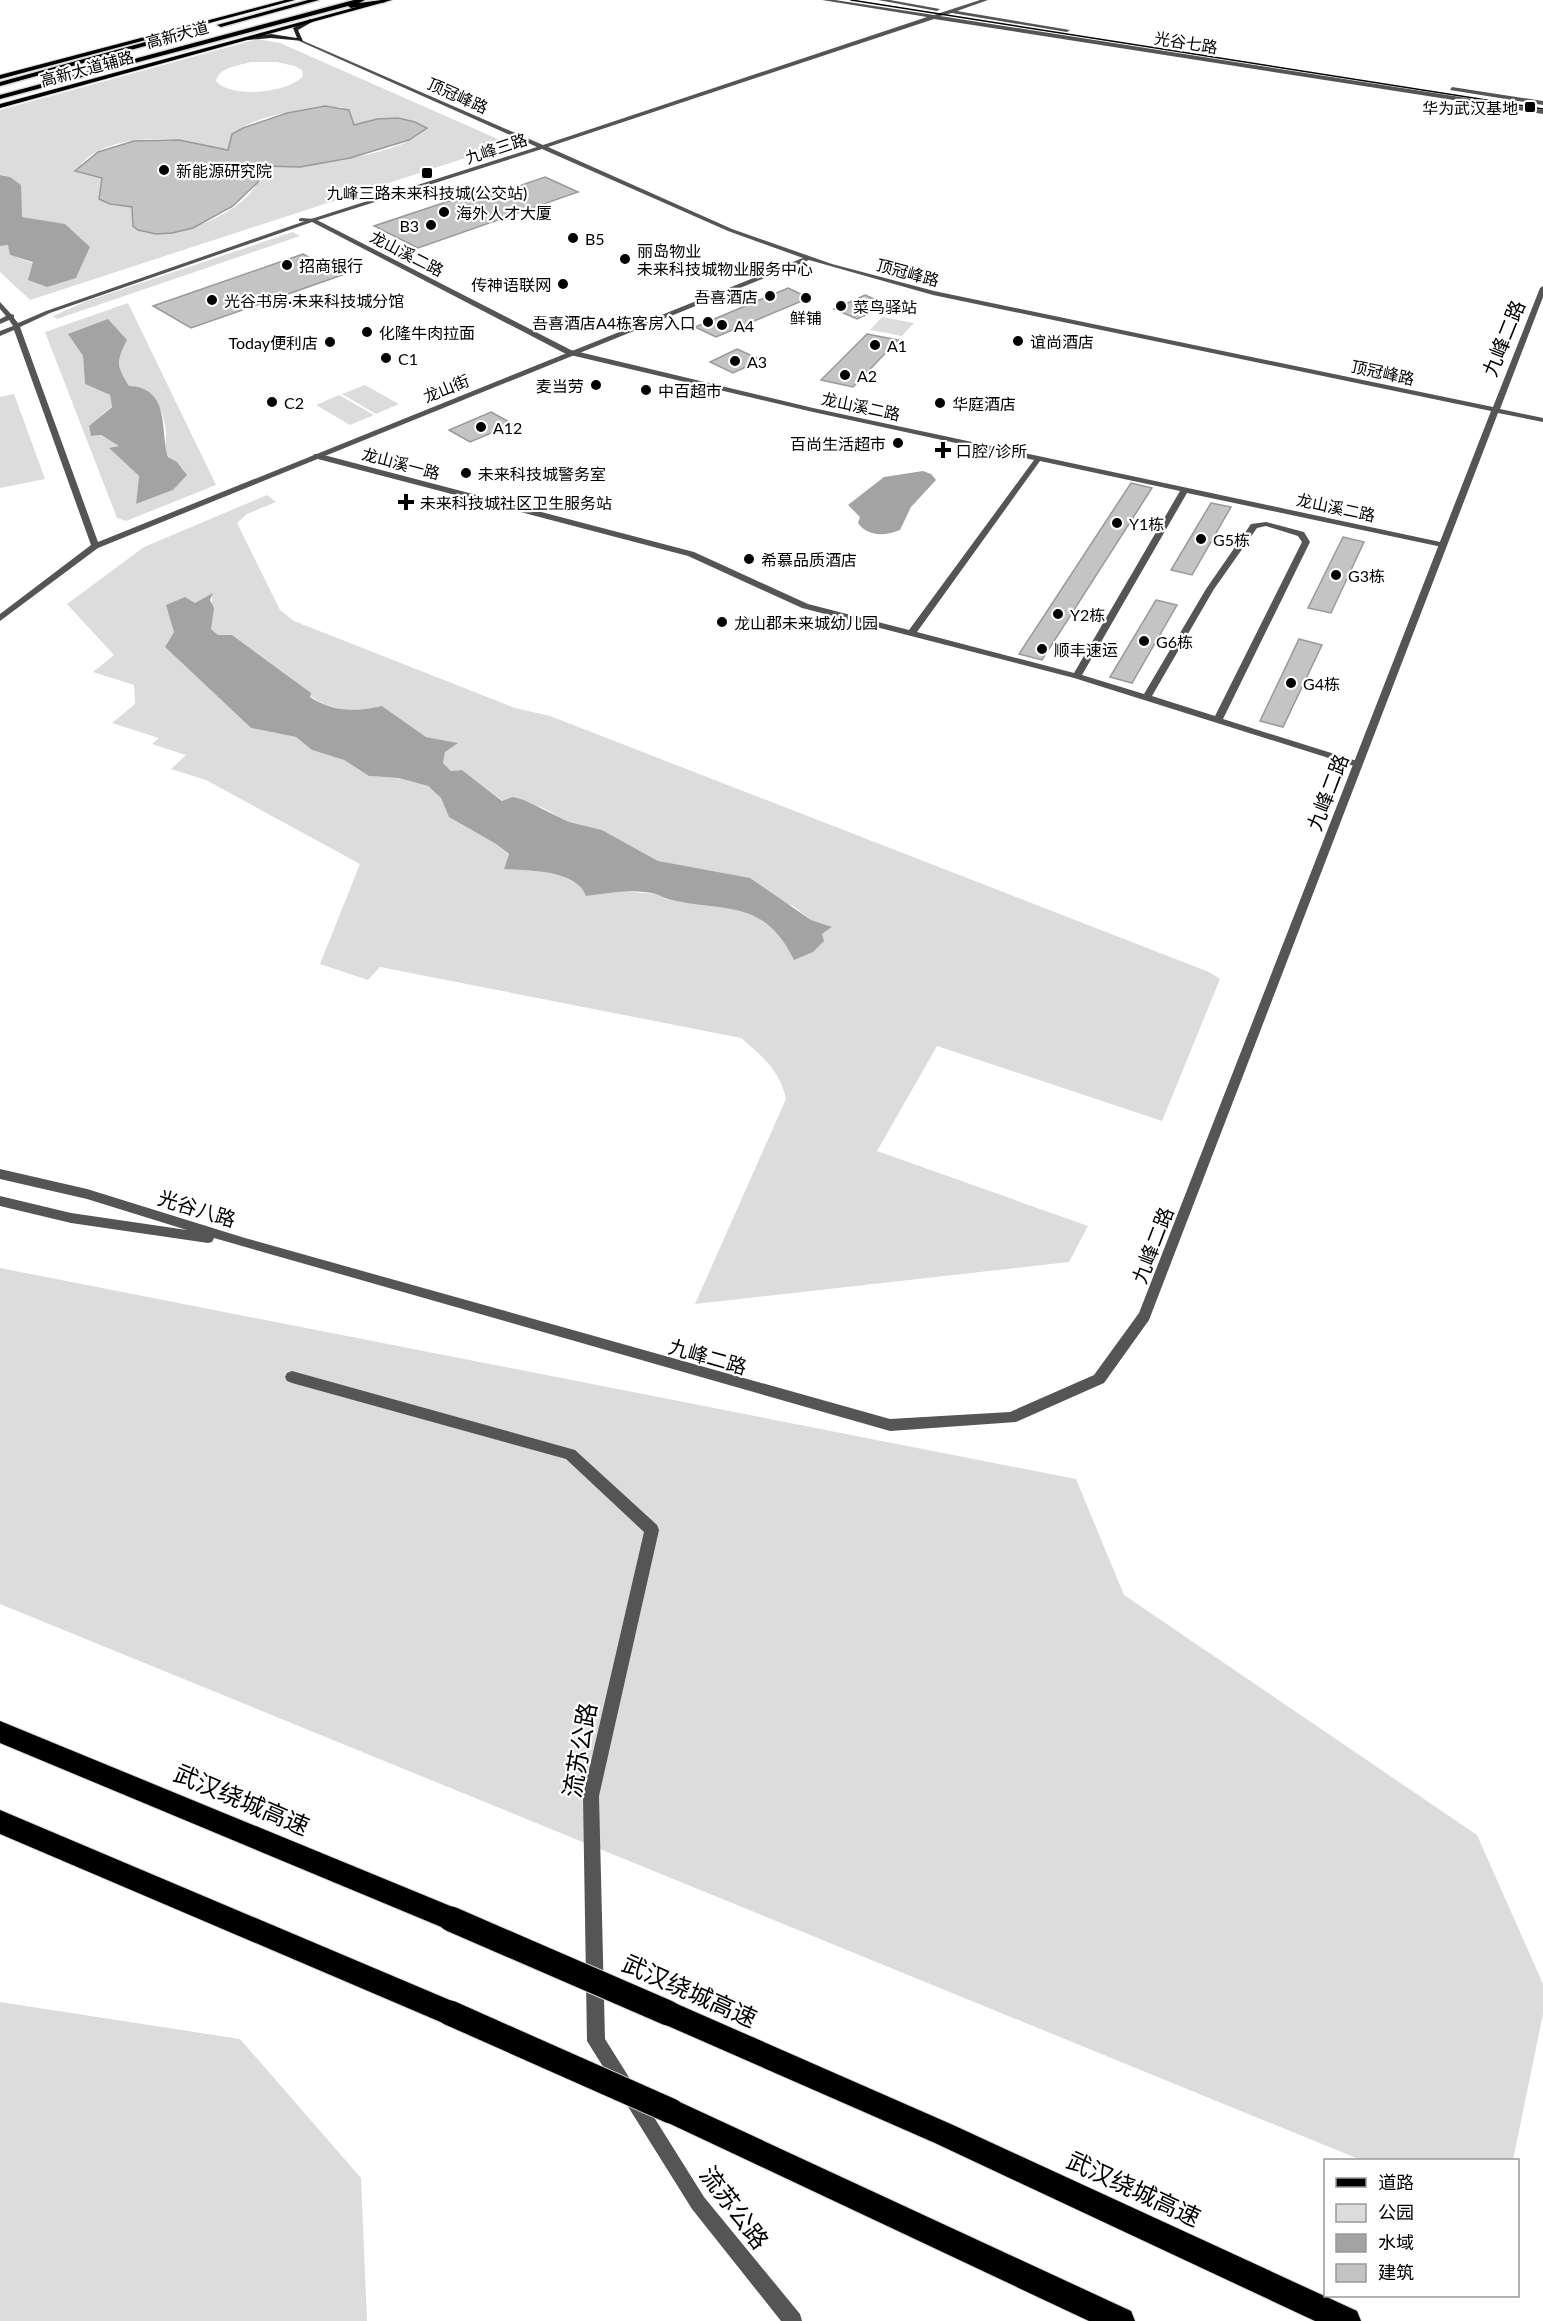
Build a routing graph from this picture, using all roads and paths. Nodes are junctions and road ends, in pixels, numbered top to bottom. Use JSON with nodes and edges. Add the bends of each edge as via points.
{"nodes":[{"id":1,"x":292,"y":0,"type":"edge"},
{"id":2,"x":300,"y":0,"type":"edge"},
{"id":3,"x":316,"y":0,"type":"edge"},
{"id":4,"x":362,"y":0,"type":"edge"},
{"id":5,"x":825,"y":0,"type":"edge"},
{"id":6,"x":880,"y":0,"type":"edge"},
{"id":7,"x":986,"y":0,"type":"edge"},
{"id":8,"x":386,"y":1,"type":"edge"},
{"id":9,"x":285,"y":8,"type":"junction"},
{"id":10,"x":329,"y":8,"type":"junction"},
{"id":11,"x":952,"y":11,"type":"junction"},
{"id":12,"x":933,"y":17,"type":"junction"},
{"id":13,"x":310,"y":21,"type":"junction"},
{"id":14,"x":1073,"y":30,"type":"dead end"},
{"id":15,"x":243,"y":38,"type":"junction"},
{"id":16,"x":301,"y":40,"type":"junction"},
{"id":17,"x":1188,"y":49,"type":"dead end"},
{"id":18,"x":1199,"y":50,"type":"dead end"},
{"id":19,"x":1223,"y":54,"type":"dead end"},
{"id":20,"x":1235,"y":56,"type":"dead end"},
{"id":21,"x":0,"y":80,"type":"edge"},
{"id":22,"x":1448,"y":89,"type":"dead end"},
{"id":23,"x":2,"y":103,"type":"edge"},
{"id":24,"x":1543,"y":103,"type":"edge"},
{"id":25,"x":1543,"y":112,"type":"edge"},
{"id":26,"x":543,"y":147,"type":"junction"},
{"id":27,"x":301,"y":220,"type":"dead end"},
{"id":28,"x":313,"y":220,"type":"junction"},
{"id":29,"x":808,"y":258,"type":"junction"},
{"id":30,"x":1543,"y":288,"type":"edge"},
{"id":31,"x":0,"y":304,"type":"edge"},
{"id":32,"x":12,"y":316,"type":"junction"},
{"id":33,"x":0,"y":322,"type":"edge"},
{"id":34,"x":16,"y":325,"type":"junction"},
{"id":35,"x":0,"y":334,"type":"edge"},
{"id":36,"x":569,"y":352,"type":"junction"},
{"id":37,"x":1494,"y":409,"type":"junction"},
{"id":38,"x":1543,"y":420,"type":"edge"},
{"id":39,"x":317,"y":456,"type":"junction"},
{"id":40,"x":1038,"y":459,"type":"junction"},
{"id":41,"x":1185,"y":490,"type":"junction"},
{"id":42,"x":1442,"y":545,"type":"junction"},
{"id":43,"x":96,"y":546,"type":"junction"},
{"id":44,"x":0,"y":618,"type":"edge"},
{"id":45,"x":911,"y":634,"type":"junction"},
{"id":46,"x":1077,"y":676,"type":"junction"},
{"id":47,"x":1146,"y":698,"type":"junction"},
{"id":48,"x":1217,"y":721,"type":"junction"},
{"id":49,"x":1357,"y":764,"type":"junction"},
{"id":50,"x":0,"y":1174,"type":"edge"},
{"id":51,"x":0,"y":1201,"type":"edge"},
{"id":52,"x":245,"y":1244,"type":"junction"},
{"id":53,"x":292,"y":1377,"type":"dead end"},
{"id":54,"x":0,"y":1732,"type":"edge"},
{"id":55,"x":0,"y":1822,"type":"edge"},
{"id":56,"x":793,"y":2321,"type":"edge"},
{"id":57,"x":1120,"y":2321,"type":"edge"},
{"id":58,"x":1347,"y":2321,"type":"edge"}],
"edges":[{"from":1,"to":21,"type":"main road"},
{"from":2,"to":9,"type":"main road"},
{"from":3,"to":9,"type":"highway","name":"高新大道"},
{"from":4,"to":10,"type":"highway","name":"高新大道"},
{"from":5,"to":12,"type":"street","name":"光谷七路"},
{"from":6,"to":11,"type":"street"},
{"from":7,"to":11,"type":"street","name":"九峰三路"},
{"from":8,"to":10,"type":"highway"},
{"from":8,"to":13,"type":"main road","name":"高新大道辅路"},
{"from":9,"to":21,"type":"highway","name":"高新大道","via":[[26,77]]},
{"from":10,"to":23,"type":"highway","name":"高新大道","via":[[72,77]]},
{"from":11,"to":12,"type":"street","name":"九峰三路"},
{"from":11,"to":14,"type":"street"},
{"from":12,"to":25,"type":"street","name":"光谷七路"},
{"from":12,"to":26,"type":"street","name":"九峰三路"},
{"from":13,"to":15,"type":"main road","name":"高新大道辅路"},
{"from":13,"to":16,"type":"main road","via":[[295,29]]},
{"from":15,"to":16,"type":"main road"},
{"from":15,"to":23,"type":"main road","name":"高新大道辅路"},
{"from":16,"to":26,"type":"street","name":"顶冠峰路"},
{"from":17,"to":18,"type":"street","name":"光谷七路"},
{"from":19,"to":20,"type":"street","name":"光谷七路"},
{"from":22,"to":24,"type":"street"},
{"from":26,"to":28,"type":"street","name":"九峰三路"},
{"from":26,"to":29,"type":"street","name":"顶冠峰路","via":[[730,230]]},
{"from":27,"to":28,"type":"street","name":"龙山溪二路"},
{"from":28,"to":34,"type":"street","name":"九峰三路"},
{"from":28,"to":36,"type":"street","name":"龙山溪二路"},
{"from":29,"to":36,"type":"street","name":"龙山街"},
{"from":29,"to":37,"type":"street","name":"顶冠峰路","via":[[933,293]]},
{"from":30,"to":37,"type":"street","name":"九峰二路"},
{"from":31,"to":32,"type":"street"},
{"from":32,"to":33,"type":"street"},
{"from":32,"to":34,"type":"street"},
{"from":34,"to":35,"type":"street","name":"九峰三路"},
{"from":34,"to":43,"type":"street"},
{"from":36,"to":39,"type":"street","name":"龙山街"},
{"from":36,"to":40,"type":"street","name":"龙山溪二路"},
{"from":37,"to":38,"type":"street","name":"顶冠峰路"},
{"from":37,"to":42,"type":"street","name":"九峰二路"},
{"from":39,"to":43,"type":"street","name":"龙山街"},
{"from":39,"to":45,"type":"street","name":"龙山溪一路","via":[[691,554],[805,606]]},
{"from":40,"to":41,"type":"street","name":"龙山溪二路"},
{"from":40,"to":45,"type":"street"},
{"from":41,"to":42,"type":"street","name":"龙山溪二路"},
{"from":41,"to":46,"type":"street"},
{"from":42,"to":49,"type":"street","name":"九峰二路"},
{"from":43,"to":44,"type":"street","name":"龙山街"},
{"from":45,"to":46,"type":"street","name":"龙山溪一路"},
{"from":46,"to":47,"type":"street","name":"龙山溪一路"},
{"from":47,"to":48,"type":"street","name":"龙山溪一路"},
{"from":47,"to":48,"type":"street","via":[[1210,589],[1254,526],[1266,524],[1301,534],[1306,543]]},
{"from":48,"to":49,"type":"street","name":"龙山溪一路"},
{"from":49,"to":52,"type":"street","name":"九峰二路","via":[[1143,1316],[1099,1379],[1011,1418],[890,1425]]},
{"from":50,"to":52,"type":"street","name":"光谷八路","via":[[87,1194]]},
{"from":51,"to":52,"type":"street","name":"光谷八路","via":[[71,1218]]},
{"from":53,"to":56,"type":"street","name":"流苏公路","via":[[570,1454],[652,1530],[591,1796],[596,2041],[698,2203]]},
{"from":54,"to":58,"type":"highway","name":"武汉绕城高速","bridge":true,"via":[[668,2013],[944,2134]]},
{"from":55,"to":57,"type":"highway","bridge":true,"via":[[450,2013]]}]}
